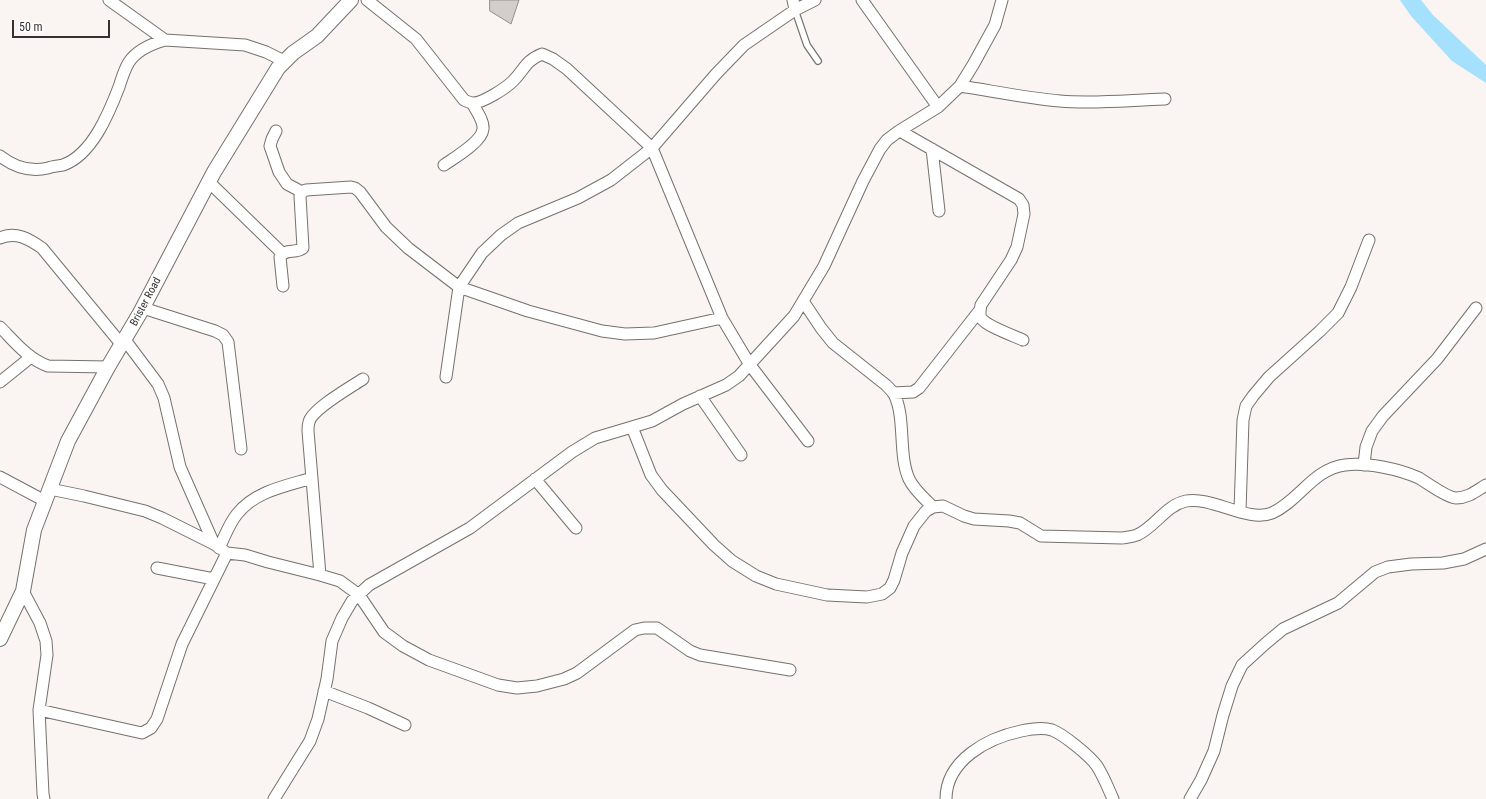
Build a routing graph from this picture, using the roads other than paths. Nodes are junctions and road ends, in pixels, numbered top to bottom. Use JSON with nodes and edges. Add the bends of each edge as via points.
{"nodes":[{"id":1,"x":109,"y":0,"type":"edge"},
{"id":2,"x":351,"y":0,"type":"edge"},
{"id":3,"x":367,"y":0,"type":"edge"},
{"id":4,"x":815,"y":0,"type":"edge"},
{"id":5,"x":862,"y":0,"type":"edge"},
{"id":6,"x":1002,"y":0,"type":"edge"},
{"id":7,"x":794,"y":5,"type":"edge"},
{"id":8,"x":165,"y":40,"type":"junction"},
{"id":9,"x":818,"y":61,"type":"dead end"},
{"id":10,"x":284,"y":62,"type":"junction"},
{"id":11,"x":960,"y":86,"type":"junction"},
{"id":12,"x":1165,"y":99,"type":"dead end"},
{"id":13,"x":472,"y":103,"type":"junction"},
{"id":14,"x":938,"y":107,"type":"junction"},
{"id":15,"x":276,"y":130,"type":"dead end"},
{"id":16,"x":900,"y":131,"type":"junction"},
{"id":17,"x":652,"y":148,"type":"junction"},
{"id":18,"x":932,"y":149,"type":"junction"},
{"id":19,"x":0,"y":156,"type":"edge"},
{"id":20,"x":444,"y":165,"type":"dead end"},
{"id":21,"x":209,"y":182,"type":"junction"},
{"id":22,"x":302,"y":192,"type":"junction"},
{"id":23,"x":939,"y":211,"type":"dead end"},
{"id":24,"x":0,"y":238,"type":"edge"},
{"id":25,"x":1369,"y":240,"type":"dead end"},
{"id":26,"x":283,"y":254,"type":"junction"},
{"id":27,"x":283,"y":286,"type":"dead end"},
{"id":28,"x":459,"y":287,"type":"junction"},
{"id":29,"x":803,"y":301,"type":"junction"},
{"id":30,"x":143,"y":308,"type":"junction"},
{"id":31,"x":1476,"y":308,"type":"dead end"},
{"id":32,"x":980,"y":310,"type":"junction"},
{"id":33,"x":722,"y":318,"type":"junction"},
{"id":34,"x":0,"y":327,"type":"edge"},
{"id":35,"x":1023,"y":340,"type":"dead end"},
{"id":36,"x":123,"y":342,"type":"junction"},
{"id":37,"x":31,"y":357,"type":"junction"},
{"id":38,"x":750,"y":365,"type":"junction"},
{"id":39,"x":108,"y":367,"type":"junction"},
{"id":40,"x":446,"y":377,"type":"dead end"},
{"id":41,"x":363,"y":379,"type":"dead end"},
{"id":42,"x":0,"y":382,"type":"edge"},
{"id":43,"x":894,"y":393,"type":"junction"},
{"id":44,"x":700,"y":396,"type":"junction"},
{"id":45,"x":632,"y":426,"type":"junction"},
{"id":46,"x":808,"y":441,"type":"dead end"},
{"id":47,"x":241,"y":449,"type":"dead end"},
{"id":48,"x":741,"y":455,"type":"dead end"},
{"id":49,"x":1364,"y":465,"type":"junction"},
{"id":50,"x":0,"y":477,"type":"edge"},
{"id":51,"x":312,"y":478,"type":"junction"},
{"id":52,"x":535,"y":479,"type":"junction"},
{"id":53,"x":1486,"y":485,"type":"edge"},
{"id":54,"x":48,"y":495,"type":"junction"},
{"id":55,"x":933,"y":507,"type":"junction"},
{"id":56,"x":1240,"y":512,"type":"junction"},
{"id":57,"x":576,"y":528,"type":"dead end"},
{"id":58,"x":220,"y":548,"type":"junction"},
{"id":59,"x":1486,"y":549,"type":"edge"},
{"id":60,"x":157,"y":568,"type":"dead end"},
{"id":61,"x":320,"y":575,"type":"junction"},
{"id":62,"x":214,"y":579,"type":"junction"},
{"id":63,"x":23,"y":591,"type":"junction"},
{"id":64,"x":359,"y":595,"type":"junction"},
{"id":65,"x":0,"y":639,"type":"edge"},
{"id":66,"x":790,"y":670,"type":"dead end"},
{"id":67,"x":324,"y":691,"type":"junction"},
{"id":68,"x":40,"y":710,"type":"junction"},
{"id":69,"x":405,"y":725,"type":"dead end"},
{"id":70,"x":44,"y":799,"type":"edge"},
{"id":71,"x":274,"y":799,"type":"edge"},
{"id":72,"x":946,"y":799,"type":"edge"},
{"id":73,"x":1113,"y":799,"type":"edge"},
{"id":74,"x":1190,"y":799,"type":"edge"}],
"edges":[{"from":1,"to":8,"type":"street"},
{"from":2,"to":10,"type":"street","name":"Brister Road","via":[[317,36]]},
{"from":3,"to":13,"type":"street","via":[[416,39],[464,100]]},
{"from":4,"to":7,"type":"street"},
{"from":5,"to":14,"type":"street"},
{"from":6,"to":11,"type":"street","via":[[995,25]]},
{"from":7,"to":9,"type":"lane","via":[[807,45]]},
{"from":7,"to":17,"type":"street","via":[[744,45]]},
{"from":8,"to":10,"type":"street","via":[[245,45]]},
{"from":8,"to":19,"type":"street","via":[[143,49],[130,61],[102,125],[83,151],[72,159],[64,164],[34,170],[21,167]]},
{"from":10,"to":21,"type":"street","name":"Brister Road"},
{"from":11,"to":12,"type":"street","via":[[1060,101]]},
{"from":11,"to":14,"type":"street"},
{"from":13,"to":17,"type":"street","via":[[482,101],[513,81],[529,61],[542,54],[568,69]]},
{"from":13,"to":20,"type":"street","via":[[483,123],[482,134],[473,144]]},
{"from":14,"to":16,"type":"street"},
{"from":15,"to":22,"type":"street","via":[[270,146],[278,172],[287,184]]},
{"from":16,"to":18,"type":"street"},
{"from":16,"to":29,"type":"street","via":[[887,140],[880,149],[824,266]]},
{"from":17,"to":28,"type":"street","via":[[596,189],[518,223],[501,235],[482,253]]},
{"from":17,"to":33,"type":"street"},
{"from":18,"to":23,"type":"street"},
{"from":18,"to":32,"type":"street","via":[[1019,199],[1023,205],[1024,214],[1017,246]]},
{"from":21,"to":26,"type":"street"},
{"from":21,"to":30,"type":"street","name":"Brister Road"},
{"from":22,"to":26,"type":"street","via":[[300,196],[303,248]]},
{"from":22,"to":28,"type":"street","via":[[355,188],[408,248]]},
{"from":24,"to":36,"type":"street","via":[[13,234],[27,238],[42,248]]},
{"from":25,"to":56,"type":"street","via":[[1338,313],[1269,377],[1246,406],[1243,420]]},
{"from":26,"to":27,"type":"street","via":[[280,257]]},
{"from":28,"to":33,"type":"street","via":[[528,311],[602,332],[654,333]]},
{"from":28,"to":40,"type":"street"},
{"from":29,"to":38,"type":"street","via":[[794,316]]},
{"from":29,"to":43,"type":"street","via":[[833,343]]},
{"from":30,"to":36,"type":"street","name":"Brister Road"},
{"from":30,"to":47,"type":"street","via":[[215,331],[223,335],[228,342]]},
{"from":31,"to":49,"type":"street","via":[[1437,359],[1372,431],[1366,447]]},
{"from":32,"to":35,"type":"street","via":[[982,319],[989,324]]},
{"from":32,"to":43,"type":"street","via":[[919,388],[913,392]]},
{"from":33,"to":38,"type":"street"},
{"from":34,"to":37,"type":"street"},
{"from":36,"to":39,"type":"street","name":"Brister Road"},
{"from":36,"to":58,"type":"street","via":[[158,384],[164,398],[180,467]]},
{"from":37,"to":39,"type":"street","via":[[48,366]]},
{"from":37,"to":42,"type":"street"},
{"from":38,"to":44,"type":"street","via":[[726,385]]},
{"from":38,"to":46,"type":"street"},
{"from":39,"to":54,"type":"street","name":"Brister Road","via":[[68,441]]},
{"from":41,"to":51,"type":"street","via":[[324,405],[309,421]]},
{"from":43,"to":55,"type":"street","via":[[898,403],[909,480]]},
{"from":44,"to":45,"type":"street","via":[[652,421]]},
{"from":44,"to":48,"type":"street"},
{"from":45,"to":52,"type":"street","via":[[595,438]]},
{"from":45,"to":55,"type":"street","via":[[651,475],[662,490],[732,561],[756,576],[776,584],[827,595],[867,597],[882,594],[890,588],[894,580],[914,526],[926,511]]},
{"from":49,"to":53,"type":"street","via":[[1397,470],[1455,498],[1474,494]]},
{"from":49,"to":56,"type":"street","via":[[1344,465],[1331,469],[1314,478],[1285,506],[1271,513],[1258,515]]},
{"from":50,"to":54,"type":"street"},
{"from":51,"to":58,"type":"street","via":[[268,492],[246,504],[232,521]]},
{"from":51,"to":61,"type":"street"},
{"from":52,"to":57,"type":"street"},
{"from":52,"to":64,"type":"street","via":[[470,528],[369,585]]},
{"from":54,"to":58,"type":"street","via":[[84,496],[145,511]]},
{"from":54,"to":63,"type":"street","name":"Brister Road","via":[[34,530]]},
{"from":55,"to":56,"type":"street","via":[[943,506],[974,519],[1009,520],[1020,523],[1041,536],[1049,537],[1135,536],[1174,506],[1186,501],[1199,500]]},
{"from":58,"to":61,"type":"street"},
{"from":58,"to":62,"type":"street"},
{"from":59,"to":74,"type":"street","via":[[1464,559],[1443,563],[1388,566],[1375,572],[1338,603],[1283,629],[1265,644],[1242,665],[1232,686],[1214,751]]},
{"from":60,"to":62,"type":"street"},
{"from":61,"to":64,"type":"street","via":[[340,581]]},
{"from":62,"to":68,"type":"street","via":[[182,644],[157,719],[151,728],[142,733]]},
{"from":63,"to":65,"type":"street","name":"Brister Road"},
{"from":63,"to":68,"type":"street","via":[[46,641],[47,655]]},
{"from":64,"to":66,"type":"street","via":[[384,632],[403,646],[429,660],[498,685],[517,688],[564,679],[635,630],[644,628],[657,628],[700,655]]},
{"from":64,"to":67,"type":"street","via":[[352,601],[342,618],[332,641]]},
{"from":67,"to":69,"type":"street"},
{"from":67,"to":71,"type":"street","via":[[310,741]]},
{"from":68,"to":70,"type":"street"},
{"from":72,"to":73,"type":"street","via":[[946,790],[952,775],[965,758],[982,745],[1008,734],[1033,729],[1051,730],[1070,741],[1096,765]]}]}
